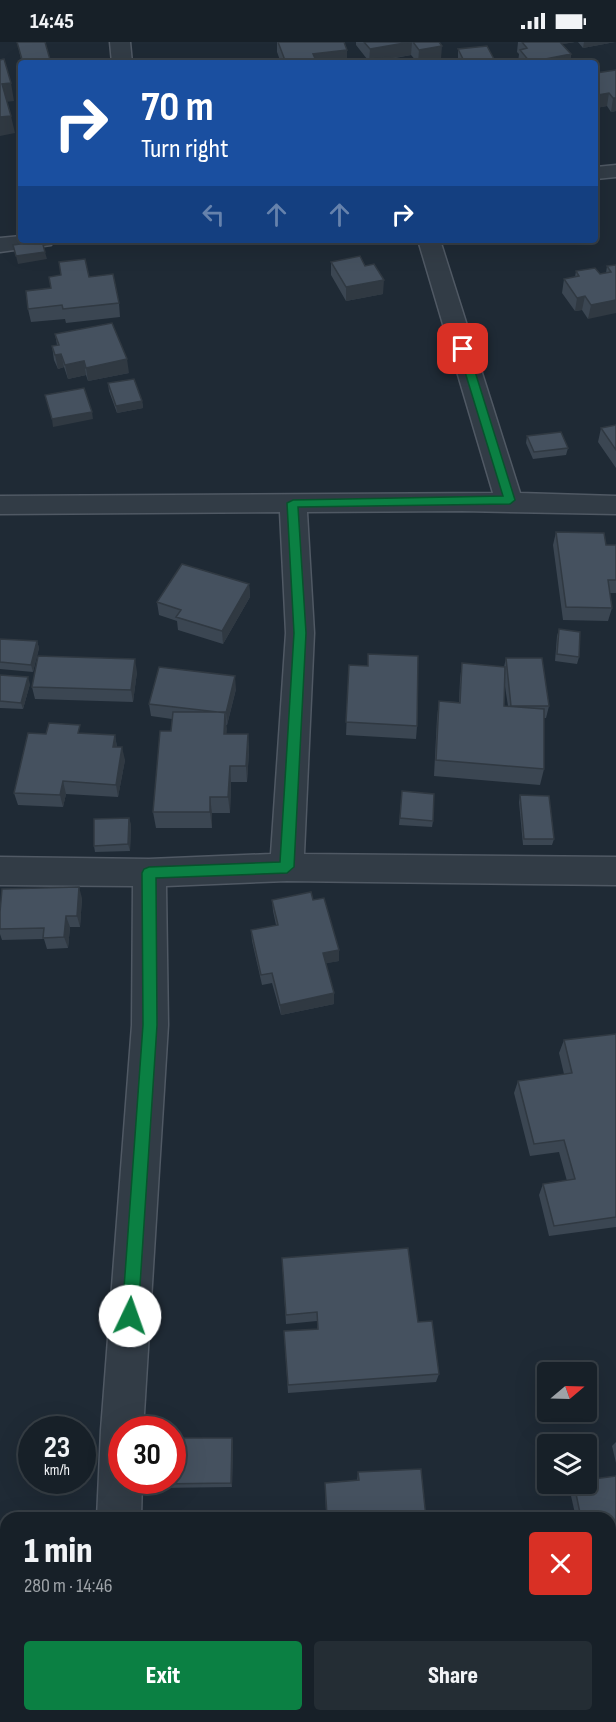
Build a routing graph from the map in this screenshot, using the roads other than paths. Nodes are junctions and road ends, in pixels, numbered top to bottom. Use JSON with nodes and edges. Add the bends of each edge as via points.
{"nodes":[{"id":1,"x":120,"y":42,"type":"edge"},
{"id":2,"x":122,"y":60,"type":"edge"},
{"id":3,"x":616,"y":171,"type":"edge"},
{"id":4,"x":598,"y":173,"type":"edge"},
{"id":5,"x":18,"y":243,"type":"edge"},
{"id":6,"x":430,"y":243,"type":"edge"},
{"id":7,"x":0,"y":245,"type":"edge"},
{"id":8,"x":510,"y":500,"type":"junction"},
{"id":9,"x":293,"y":503,"type":"junction"},
{"id":10,"x":0,"y":505,"type":"edge"},
{"id":11,"x":616,"y":505,"type":"edge"},
{"id":12,"x":287,"y":867,"type":"junction"},
{"id":13,"x":616,"y":871,"type":"edge"},
{"id":14,"x":0,"y":872,"type":"edge"},
{"id":15,"x":149,"y":873,"type":"junction"},
{"id":16,"x":123,"y":1416,"type":"edge"},
{"id":17,"x":120,"y":1494,"type":"edge"},
{"id":18,"x":119,"y":1512,"type":"edge"}],
"edges":[{"from":1,"to":2,"type":"street"},
{"from":3,"to":4,"type":"street"},
{"from":5,"to":7,"type":"street"},
{"from":6,"to":8,"type":"street"},
{"from":8,"to":9,"type":"street"},
{"from":8,"to":11,"type":"street"},
{"from":9,"to":10,"type":"street"},
{"from":9,"to":12,"type":"street","via":[[300,633]]},
{"from":12,"to":13,"type":"street"},
{"from":12,"to":15,"type":"street"},
{"from":14,"to":15,"type":"street"},
{"from":15,"to":16,"type":"street","via":[[150,1025]]},
{"from":17,"to":18,"type":"street"}]}
